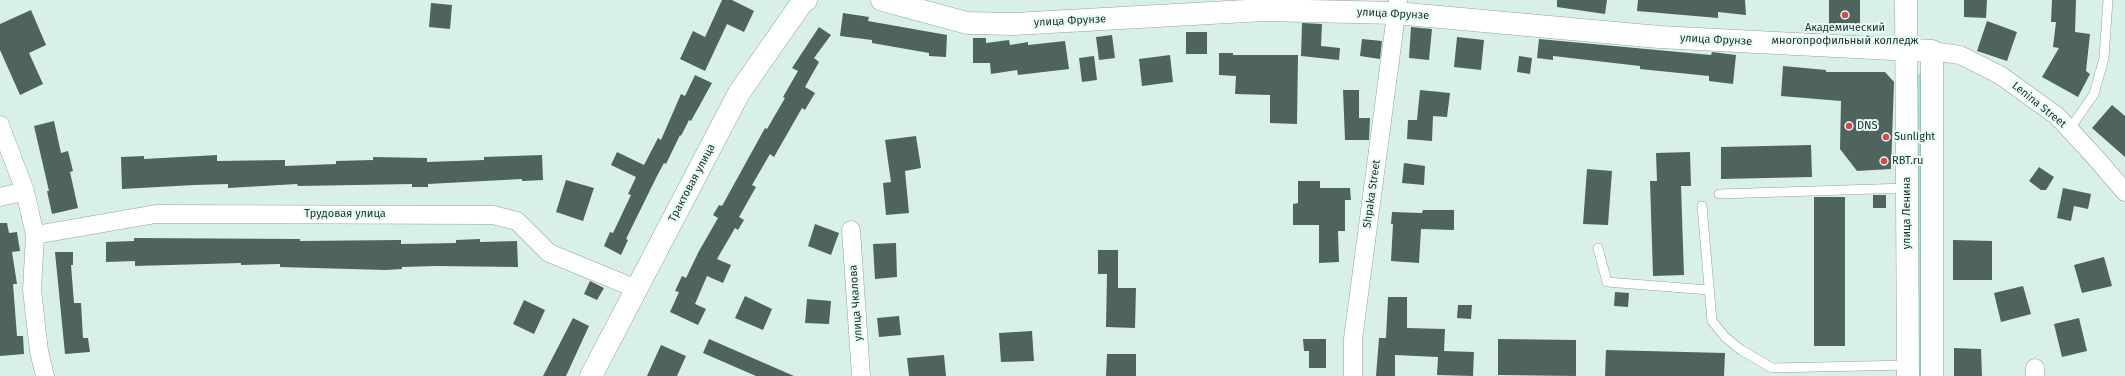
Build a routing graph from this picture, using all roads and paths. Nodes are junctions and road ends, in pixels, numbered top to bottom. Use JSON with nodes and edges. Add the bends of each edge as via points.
{"nodes":[{"id":1,"x":806,"y":0,"type":"edge"},
{"id":2,"x":882,"y":0,"type":"edge"},
{"id":3,"x":1906,"y":0,"type":"edge"},
{"id":4,"x":2108,"y":0,"type":"edge"},
{"id":5,"x":1397,"y":6,"type":"edge"},
{"id":6,"x":1906,"y":49,"type":"junction"},
{"id":7,"x":1932,"y":51,"type":"junction"},
{"id":8,"x":0,"y":125,"type":"edge"},
{"id":9,"x":2069,"y":130,"type":"junction"},
{"id":10,"x":1907,"y":188,"type":"junction"},
{"id":11,"x":25,"y":191,"type":"junction"},
{"id":12,"x":2125,"y":192,"type":"edge"},
{"id":13,"x":1719,"y":194,"type":"dead end"},
{"id":14,"x":0,"y":197,"type":"edge"},
{"id":15,"x":1702,"y":206,"type":"dead end"},
{"id":16,"x":851,"y":230,"type":"dead end"},
{"id":17,"x":35,"y":234,"type":"junction"},
{"id":18,"x":1598,"y":248,"type":"dead end"},
{"id":19,"x":637,"y":289,"type":"junction"},
{"id":20,"x":1709,"y":290,"type":"junction"},
{"id":21,"x":1908,"y":370,"type":"edge"},
{"id":22,"x":45,"y":376,"type":"edge"},
{"id":23,"x":591,"y":376,"type":"edge"},
{"id":24,"x":861,"y":376,"type":"edge"},
{"id":25,"x":1353,"y":376,"type":"edge"},
{"id":26,"x":1932,"y":376,"type":"edge"}],
"edges":[{"from":1,"to":19,"type":"street","name":"Трактовая улица","via":[[739,94]]},
{"from":2,"to":5,"type":"street","name":"улица Фрунзе","via":[[967,24]]},
{"from":3,"to":6,"type":"street"},
{"from":4,"to":9,"type":"lane","via":[[2104,58],[2094,94]]},
{"from":5,"to":6,"type":"street","name":"улица Фрунзе","via":[[1659,37]]},
{"from":5,"to":25,"type":"street","name":"Shpaka Street","via":[[1353,339]]},
{"from":6,"to":7,"type":"street","name":"улица Фрунзе"},
{"from":6,"to":10,"type":"street","name":"улица Ленина"},
{"from":7,"to":9,"type":"street","name":"Lenina Street","via":[[1960,55],[2000,75],[2057,116]]},
{"from":7,"to":26,"type":"street"},
{"from":8,"to":11,"type":"street"},
{"from":9,"to":12,"type":"street","name":"Lenina Street"},
{"from":10,"to":13,"type":"lane"},
{"from":10,"to":21,"type":"street","name":"улица Ленина"},
{"from":11,"to":14,"type":"street"},
{"from":11,"to":17,"type":"street"},
{"from":15,"to":20,"type":"lane"},
{"from":16,"to":24,"type":"street","name":"улица Чкалова"},
{"from":17,"to":19,"type":"street","name":"Трудовая улица","via":[[156,214],[493,215],[517,222],[549,252]]},
{"from":17,"to":22,"type":"street","via":[[32,290],[39,351]]},
{"from":18,"to":20,"type":"lane","via":[[1607,282]]},
{"from":19,"to":23,"type":"street","name":"Трактовая улица"},
{"from":20,"to":21,"type":"lane","via":[[1712,321],[1725,337],[1741,350],[1772,368]]}]}
